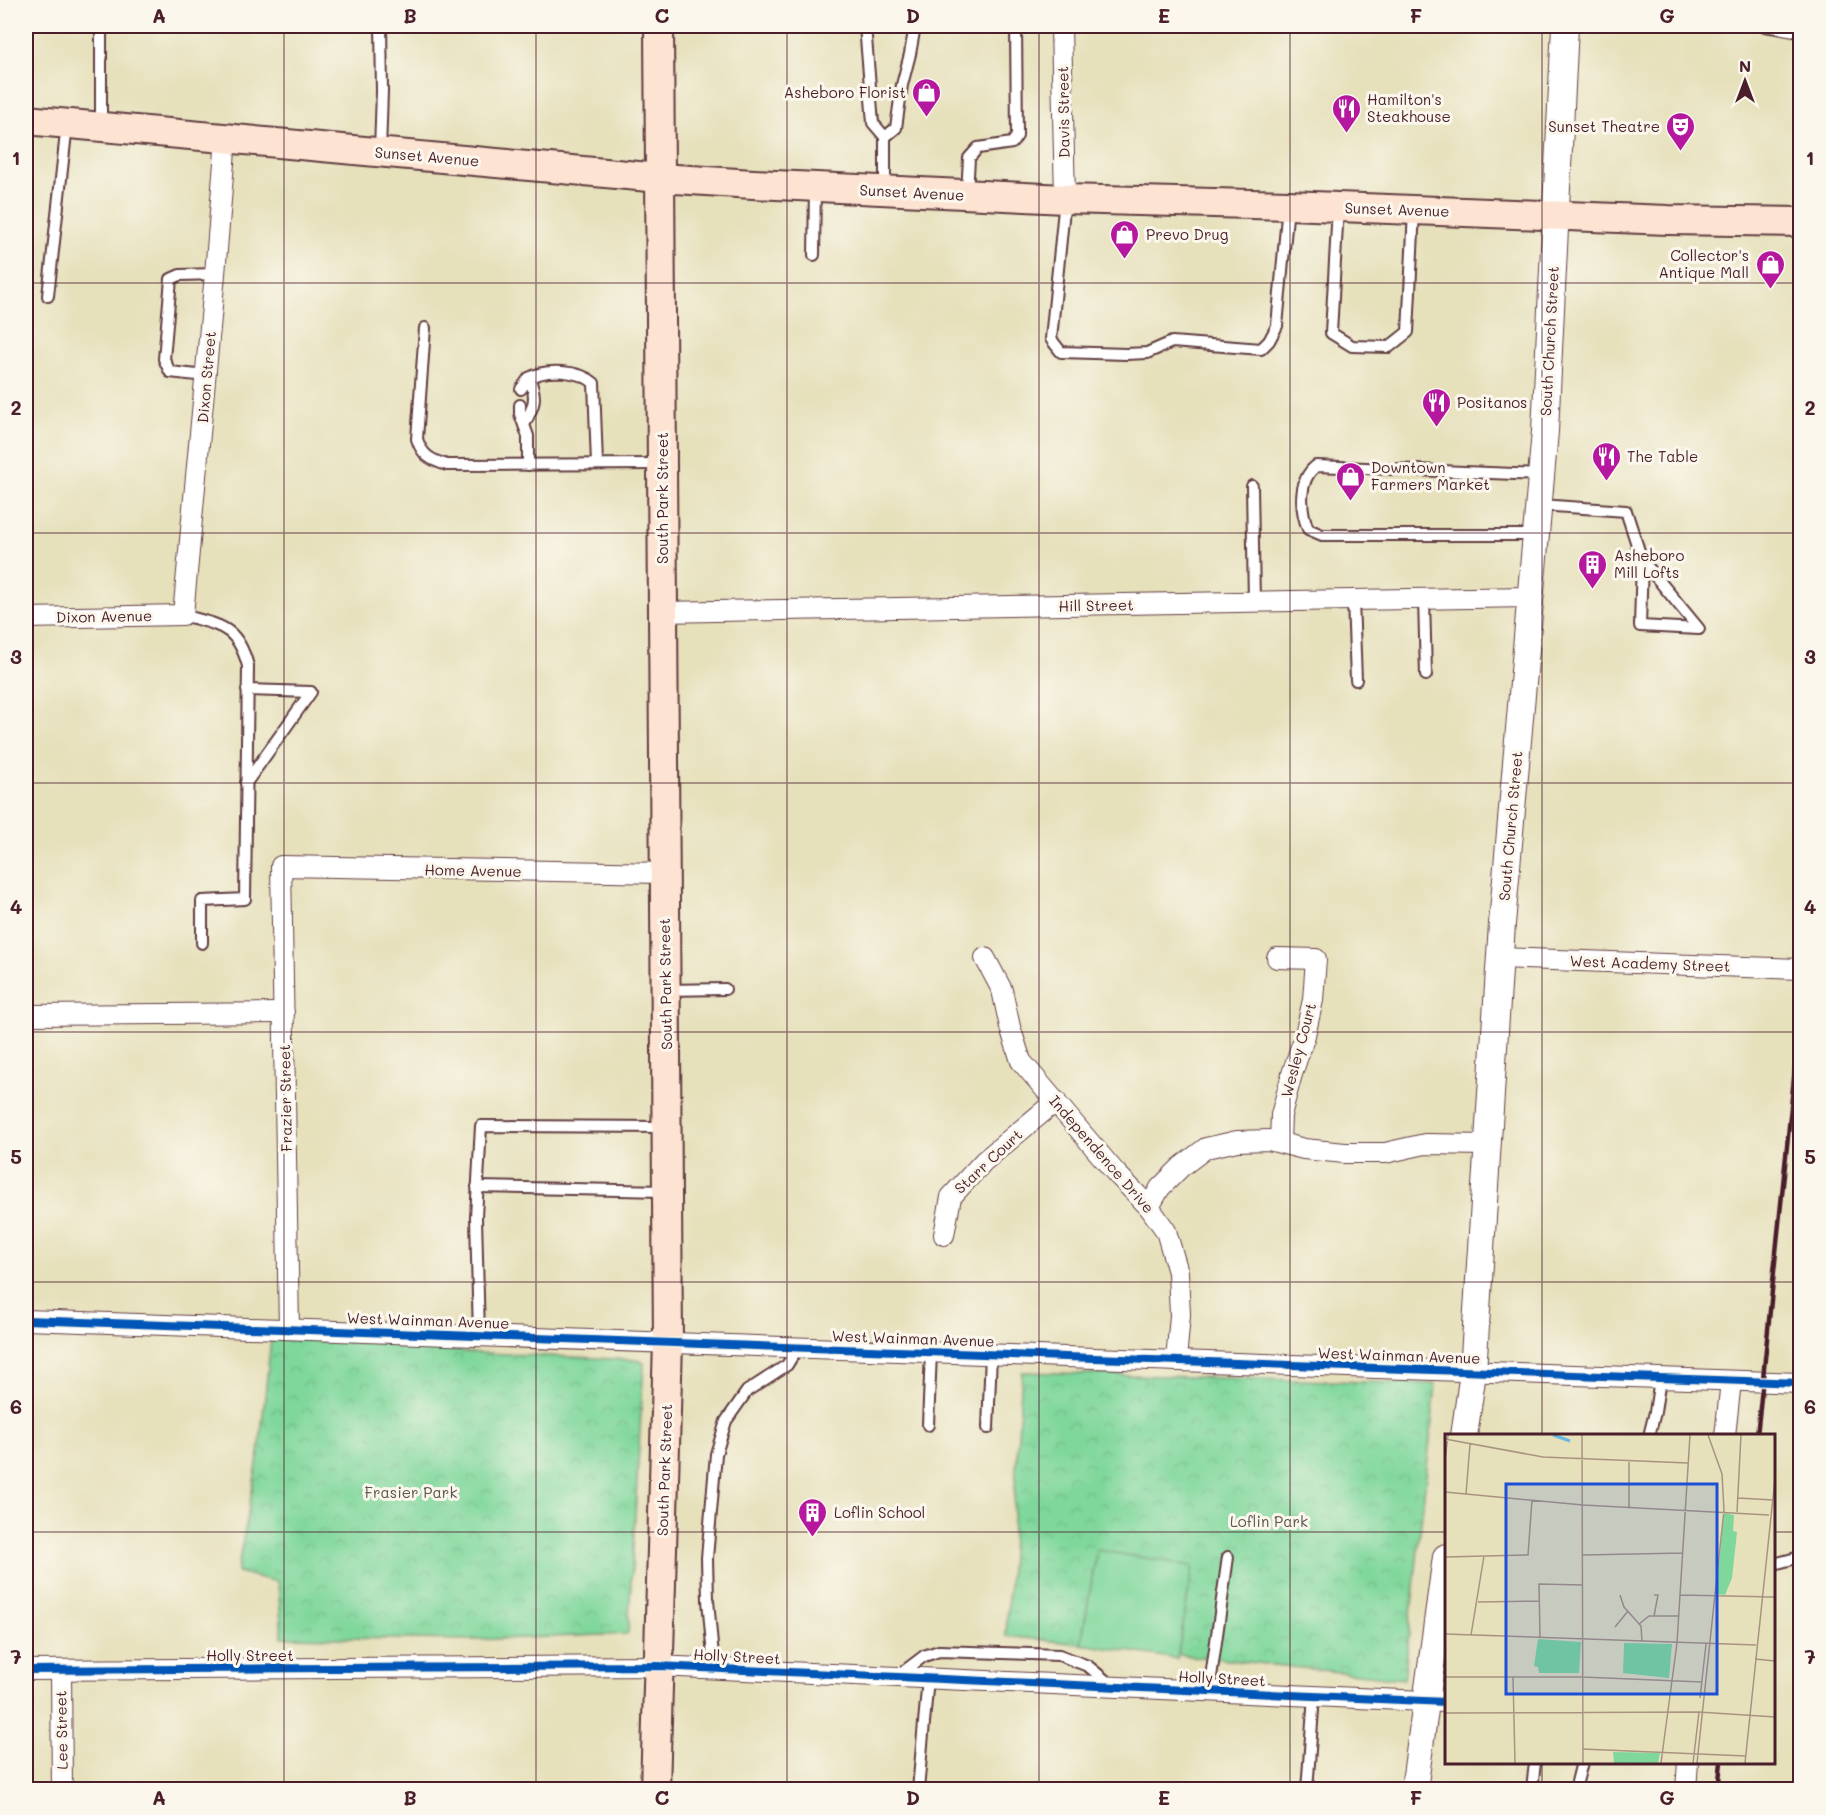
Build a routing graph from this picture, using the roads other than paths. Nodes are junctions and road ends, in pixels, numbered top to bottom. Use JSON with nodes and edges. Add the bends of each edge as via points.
{"nodes":[{"id":1,"x":101,"y":26,"type":"edge"},
{"id":2,"x":381,"y":26,"type":"edge"},
{"id":3,"x":659,"y":26,"type":"edge"},
{"id":4,"x":865,"y":26,"type":"edge"},
{"id":5,"x":915,"y":26,"type":"edge"},
{"id":6,"x":1016,"y":26,"type":"edge"},
{"id":7,"x":1061,"y":26,"type":"edge"},
{"id":8,"x":1565,"y":26,"type":"edge"},
{"id":9,"x":1765,"y":26,"type":"edge"},
{"id":10,"x":1800,"y":32,"type":"edge"},
{"id":11,"x":26,"y":120,"type":"edge"},
{"id":12,"x":67,"y":124,"type":"junction"},
{"id":13,"x":101,"y":126,"type":"junction"},
{"id":14,"x":885,"y":137,"type":"junction"},
{"id":15,"x":226,"y":138,"type":"junction"},
{"id":16,"x":380,"y":152,"type":"junction"},
{"id":17,"x":660,"y":178,"type":"junction"},
{"id":18,"x":816,"y":188,"type":"junction"},
{"id":19,"x":885,"y":191,"type":"junction"},
{"id":20,"x":967,"y":195,"type":"junction"},
{"id":21,"x":1065,"y":199,"type":"junction"},
{"id":22,"x":1288,"y":205,"type":"junction"},
{"id":23,"x":1338,"y":207,"type":"junction"},
{"id":24,"x":1414,"y":210,"type":"junction"},
{"id":25,"x":1555,"y":215,"type":"junction"},
{"id":26,"x":1800,"y":222,"type":"edge"},
{"id":27,"x":814,"y":255,"type":"dead end"},
{"id":28,"x":215,"y":274,"type":"junction"},
{"id":29,"x":48,"y":296,"type":"dead end"},
{"id":30,"x":425,"y":328,"type":"dead end"},
{"id":31,"x":206,"y":376,"type":"junction"},
{"id":32,"x":529,"y":378,"type":"junction"},
{"id":33,"x":520,"y":389,"type":"dead end"},
{"id":34,"x":520,"y":405,"type":"dead end"},
{"id":35,"x":524,"y":424,"type":"junction"},
{"id":36,"x":597,"y":464,"type":"junction"},
{"id":37,"x":662,"y":464,"type":"junction"},
{"id":38,"x":528,"y":465,"type":"junction"},
{"id":39,"x":1541,"y":475,"type":"junction"},
{"id":40,"x":1252,"y":486,"type":"dead end"},
{"id":41,"x":1539,"y":504,"type":"junction"},
{"id":42,"x":1536,"y":535,"type":"junction"},
{"id":43,"x":1642,"y":560,"type":"junction"},
{"id":44,"x":1530,"y":597,"type":"junction"},
{"id":45,"x":1424,"y":598,"type":"junction"},
{"id":46,"x":1353,"y":600,"type":"junction"},
{"id":47,"x":1254,"y":602,"type":"junction"},
{"id":48,"x":662,"y":612,"type":"junction"},
{"id":49,"x":183,"y":615,"type":"junction"},
{"id":50,"x":26,"y":618,"type":"edge"},
{"id":51,"x":1426,"y":675,"type":"dead end"},
{"id":52,"x":1356,"y":680,"type":"dead end"},
{"id":53,"x":247,"y":690,"type":"junction"},
{"id":54,"x":246,"y":783,"type":"junction"},
{"id":55,"x":281,"y":866,"type":"joint"},
{"id":56,"x":664,"y":873,"type":"junction"},
{"id":57,"x":202,"y":943,"type":"dead end"},
{"id":58,"x":985,"y":958,"type":"dead end"},
{"id":59,"x":1277,"y":958,"type":"dead end"},
{"id":60,"x":1500,"y":958,"type":"junction"},
{"id":61,"x":1800,"y":969,"type":"edge"},
{"id":62,"x":725,"y":989,"type":"dead end"},
{"id":63,"x":666,"y":990,"type":"junction"},
{"id":64,"x":284,"y":1013,"type":"junction"},
{"id":65,"x":26,"y":1015,"type":"edge"},
{"id":66,"x":1056,"y":1101,"type":"junction"},
{"id":67,"x":667,"y":1127,"type":"junction"},
{"id":68,"x":1280,"y":1142,"type":"junction"},
{"id":69,"x":1488,"y":1145,"type":"junction"},
{"id":70,"x":477,"y":1187,"type":"junction"},
{"id":71,"x":668,"y":1191,"type":"junction"},
{"id":72,"x":1149,"y":1207,"type":"junction"},
{"id":73,"x":944,"y":1235,"type":"dead end"},
{"id":74,"x":26,"y":1320,"type":"edge"},
{"id":75,"x":289,"y":1329,"type":"junction"},
{"id":76,"x":479,"y":1336,"type":"junction"},
{"id":77,"x":668,"y":1342,"type":"junction"},
{"id":78,"x":798,"y":1347,"type":"junction"},
{"id":79,"x":931,"y":1352,"type":"junction"},
{"id":80,"x":991,"y":1354,"type":"junction"},
{"id":81,"x":1176,"y":1361,"type":"junction"},
{"id":82,"x":1473,"y":1372,"type":"junction"},
{"id":83,"x":1659,"y":1378,"type":"junction"},
{"id":84,"x":1731,"y":1381,"type":"junction"},
{"id":85,"x":1800,"y":1383,"type":"edge"},
{"id":86,"x":928,"y":1425,"type":"dead end"},
{"id":87,"x":988,"y":1428,"type":"dead end"},
{"id":88,"x":1464,"y":1434,"type":"edge"},
{"id":89,"x":1650,"y":1434,"type":"edge"},
{"id":90,"x":1725,"y":1434,"type":"edge"},
{"id":91,"x":1228,"y":1557,"type":"dead end"},
{"id":92,"x":1800,"y":1557,"type":"edge"},
{"id":93,"x":1775,"y":1563,"type":"edge"},
{"id":94,"x":1445,"y":1576,"type":"edge"},
{"id":95,"x":658,"y":1666,"type":"junction"},
{"id":96,"x":714,"y":1668,"type":"junction"},
{"id":97,"x":26,"y":1670,"type":"edge"},
{"id":98,"x":61,"y":1670,"type":"junction"},
{"id":99,"x":896,"y":1677,"type":"junction"},
{"id":100,"x":928,"y":1678,"type":"junction"},
{"id":101,"x":1113,"y":1687,"type":"junction"},
{"id":102,"x":1209,"y":1691,"type":"junction"},
{"id":103,"x":1314,"y":1696,"type":"junction"},
{"id":104,"x":1436,"y":1702,"type":"edge"},
{"id":105,"x":1535,"y":1764,"type":"edge"},
{"id":106,"x":1582,"y":1764,"type":"edge"},
{"id":107,"x":1689,"y":1764,"type":"edge"},
{"id":108,"x":62,"y":1790,"type":"edge"},
{"id":109,"x":655,"y":1790,"type":"edge"},
{"id":110,"x":918,"y":1790,"type":"edge"},
{"id":111,"x":1307,"y":1790,"type":"edge"},
{"id":112,"x":1414,"y":1790,"type":"edge"},
{"id":113,"x":1532,"y":1790,"type":"edge"},
{"id":114,"x":1575,"y":1790,"type":"edge"},
{"id":115,"x":1686,"y":1790,"type":"edge"}],
"edges":[{"from":1,"to":13,"type":"lane"},
{"from":2,"to":16,"type":"lane"},
{"from":3,"to":17,"type":"main road","name":"South Park Street"},
{"from":4,"to":14,"type":"lane","via":[[873,123]]},
{"from":5,"to":14,"type":"lane","via":[[896,128]]},
{"from":6,"to":20,"type":"lane","via":[[1017,136],[1012,143],[978,148],[969,158]]},
{"from":7,"to":21,"type":"street","name":"Davis Street"},
{"from":8,"to":25,"type":"street","name":"South Church Street"},
{"from":9,"to":10,"type":"lane"},
{"from":11,"to":12,"type":"main road","name":"Sunset Avenue"},
{"from":12,"to":13,"type":"main road","name":"Sunset Avenue"},
{"from":12,"to":29,"type":"lane"},
{"from":13,"to":15,"type":"main road","name":"Sunset Avenue"},
{"from":14,"to":19,"type":"lane"},
{"from":15,"to":16,"type":"main road","name":"Sunset Avenue"},
{"from":15,"to":28,"type":"street","name":"Dixon Street"},
{"from":16,"to":17,"type":"main road","name":"Sunset Avenue"},
{"from":17,"to":18,"type":"main road","name":"Sunset Avenue"},
{"from":17,"to":37,"type":"main road","name":"South Park Street"},
{"from":18,"to":19,"type":"main road","name":"Sunset Avenue"},
{"from":18,"to":27,"type":"lane"},
{"from":19,"to":20,"type":"main road","name":"Sunset Avenue"},
{"from":20,"to":21,"type":"main road","name":"Sunset Avenue"},
{"from":21,"to":22,"type":"main road","name":"Sunset Avenue"},
{"from":21,"to":22,"type":"lane","via":[[1051,339],[1061,352],[1126,354],[1147,353],[1173,342],[1261,350],[1277,326]]},
{"from":22,"to":23,"type":"main road","name":"Sunset Avenue"},
{"from":23,"to":24,"type":"main road","name":"Sunset Avenue"},
{"from":23,"to":24,"type":"lane","via":[[1331,333],[1352,346],[1389,347],[1408,332]]},
{"from":24,"to":25,"type":"main road","name":"Sunset Avenue"},
{"from":25,"to":26,"type":"main road","name":"Sunset Avenue"},
{"from":25,"to":39,"type":"street","name":"South Church Street"},
{"from":28,"to":31,"type":"street","name":"Dixon Street"},
{"from":28,"to":31,"type":"lane","via":[[171,279],[164,359],[170,372]]},
{"from":30,"to":38,"type":"lane","via":[[416,430],[419,448],[425,456],[447,465]]},
{"from":31,"to":49,"type":"street","name":"Dixon Street"},
{"from":32,"to":33,"type":"lane"},
{"from":32,"to":35,"type":"lane","via":[[534,406]]},
{"from":32,"to":36,"type":"lane","via":[[552,371],[594,383]]},
{"from":34,"to":35,"type":"lane"},
{"from":35,"to":38,"type":"lane"},
{"from":36,"to":37,"type":"lane"},
{"from":36,"to":38,"type":"lane"},
{"from":37,"to":48,"type":"main road","name":"South Park Street"},
{"from":39,"to":41,"type":"street","name":"South Church Street"},
{"from":39,"to":42,"type":"lane","via":[[1316,466],[1304,481],[1302,499],[1308,529],[1322,535]]},
{"from":40,"to":47,"type":"lane"},
{"from":41,"to":42,"type":"street","name":"South Church Street"},
{"from":41,"to":43,"type":"lane","via":[[1626,511]]},
{"from":42,"to":44,"type":"street","name":"South Church Street"},
{"from":43,"to":43,"type":"lane","via":[[1640,626],[1699,629],[1692,621]]},
{"from":44,"to":45,"type":"street","name":"Hill Street"},
{"from":44,"to":60,"type":"street","name":"South Church Street"},
{"from":45,"to":46,"type":"street","name":"Hill Street"},
{"from":45,"to":51,"type":"lane"},
{"from":46,"to":47,"type":"street","name":"Hill Street"},
{"from":46,"to":52,"type":"lane"},
{"from":47,"to":48,"type":"street","name":"Hill Street"},
{"from":48,"to":56,"type":"main road","name":"South Park Street"},
{"from":49,"to":50,"type":"street","name":"Dixon Avenue"},
{"from":49,"to":53,"type":"lane","via":[[223,627],[235,636],[248,666]]},
{"from":53,"to":54,"type":"lane"},
{"from":53,"to":54,"type":"lane","via":[[311,692]]},
{"from":54,"to":57,"type":"lane","via":[[245,899],[202,901]]},
{"from":55,"to":56,"type":"street","name":"Home Avenue"},
{"from":55,"to":64,"type":"street","name":"Frazier Street"},
{"from":56,"to":63,"type":"main road","name":"South Park Street"},
{"from":58,"to":66,"type":"street","name":"Independence Drive","via":[[1002,990],[1021,1061]]},
{"from":59,"to":68,"type":"street","name":"Wesley Court","via":[[1317,959],[1305,1035],[1281,1115]]},
{"from":60,"to":61,"type":"street","name":"West Academy Street"},
{"from":60,"to":69,"type":"street","name":"South Church Street"},
{"from":62,"to":63,"type":"lane"},
{"from":63,"to":67,"type":"main road","name":"South Park Street"},
{"from":64,"to":65,"type":"street"},
{"from":64,"to":75,"type":"street","name":"Frazier Street"},
{"from":66,"to":72,"type":"street","name":"Independence Drive"},
{"from":66,"to":73,"type":"street","name":"Starr Court","via":[[984,1161],[951,1197]]},
{"from":67,"to":70,"type":"lane","via":[[481,1126]]},
{"from":67,"to":71,"type":"main road","name":"South Park Street"},
{"from":68,"to":69,"type":"street","via":[[1346,1153],[1385,1153],[1425,1144]]},
{"from":68,"to":72,"type":"street","via":[[1237,1141],[1206,1148],[1180,1167]]},
{"from":69,"to":82,"type":"street","name":"South Church Street"},
{"from":70,"to":71,"type":"lane"},
{"from":70,"to":76,"type":"lane"},
{"from":71,"to":77,"type":"main road","name":"South Park Street"},
{"from":72,"to":81,"type":"street","name":"Independence Drive","via":[[1166,1231],[1178,1272]]},
{"from":74,"to":75,"type":"street","name":"West Wainman Avenue"},
{"from":75,"to":76,"type":"street","name":"West Wainman Avenue"},
{"from":76,"to":77,"type":"street","name":"West Wainman Avenue"},
{"from":77,"to":78,"type":"street","name":"West Wainman Avenue"},
{"from":77,"to":95,"type":"main road","name":"South Park Street"},
{"from":78,"to":79,"type":"street","name":"West Wainman Avenue"},
{"from":78,"to":96,"type":"lane","via":[[787,1365],[747,1391],[726,1421],[716,1454],[707,1558]]},
{"from":79,"to":80,"type":"street","name":"West Wainman Avenue"},
{"from":79,"to":86,"type":"lane"},
{"from":80,"to":81,"type":"street","name":"West Wainman Avenue"},
{"from":80,"to":87,"type":"lane"},
{"from":81,"to":82,"type":"street","name":"West Wainman Avenue"},
{"from":82,"to":83,"type":"street","name":"West Wainman Avenue"},
{"from":82,"to":88,"type":"street","name":"South Church Street"},
{"from":83,"to":84,"type":"street","name":"West Wainman Avenue"},
{"from":83,"to":89,"type":"lane"},
{"from":84,"to":85,"type":"street","name":"West Wainman Avenue"},
{"from":84,"to":90,"type":"street"},
{"from":91,"to":102,"type":"lane"},
{"from":92,"to":93,"type":"lane"},
{"from":94,"to":104,"type":"street"},
{"from":95,"to":96,"type":"street","name":"Holly Street"},
{"from":95,"to":98,"type":"street","name":"Holly Street"},
{"from":95,"to":109,"type":"main road","name":"South Park Street"},
{"from":96,"to":99,"type":"street","name":"Holly Street"},
{"from":97,"to":98,"type":"street","name":"Holly Street"},
{"from":98,"to":108,"type":"street","name":"Lee Street"},
{"from":99,"to":100,"type":"street","name":"Holly Street"},
{"from":99,"to":101,"type":"lane","via":[[924,1656],[939,1651],[1059,1655],[1088,1666]]},
{"from":100,"to":101,"type":"street","name":"Holly Street"},
{"from":100,"to":110,"type":"lane"},
{"from":101,"to":102,"type":"street","name":"Holly Street"},
{"from":102,"to":103,"type":"street","name":"Holly Street"},
{"from":103,"to":104,"type":"street","name":"Holly Street"},
{"from":103,"to":111,"type":"lane"},
{"from":104,"to":112,"type":"street"},
{"from":105,"to":113,"type":"lane"},
{"from":106,"to":114,"type":"lane"},
{"from":107,"to":115,"type":"street"}]}
